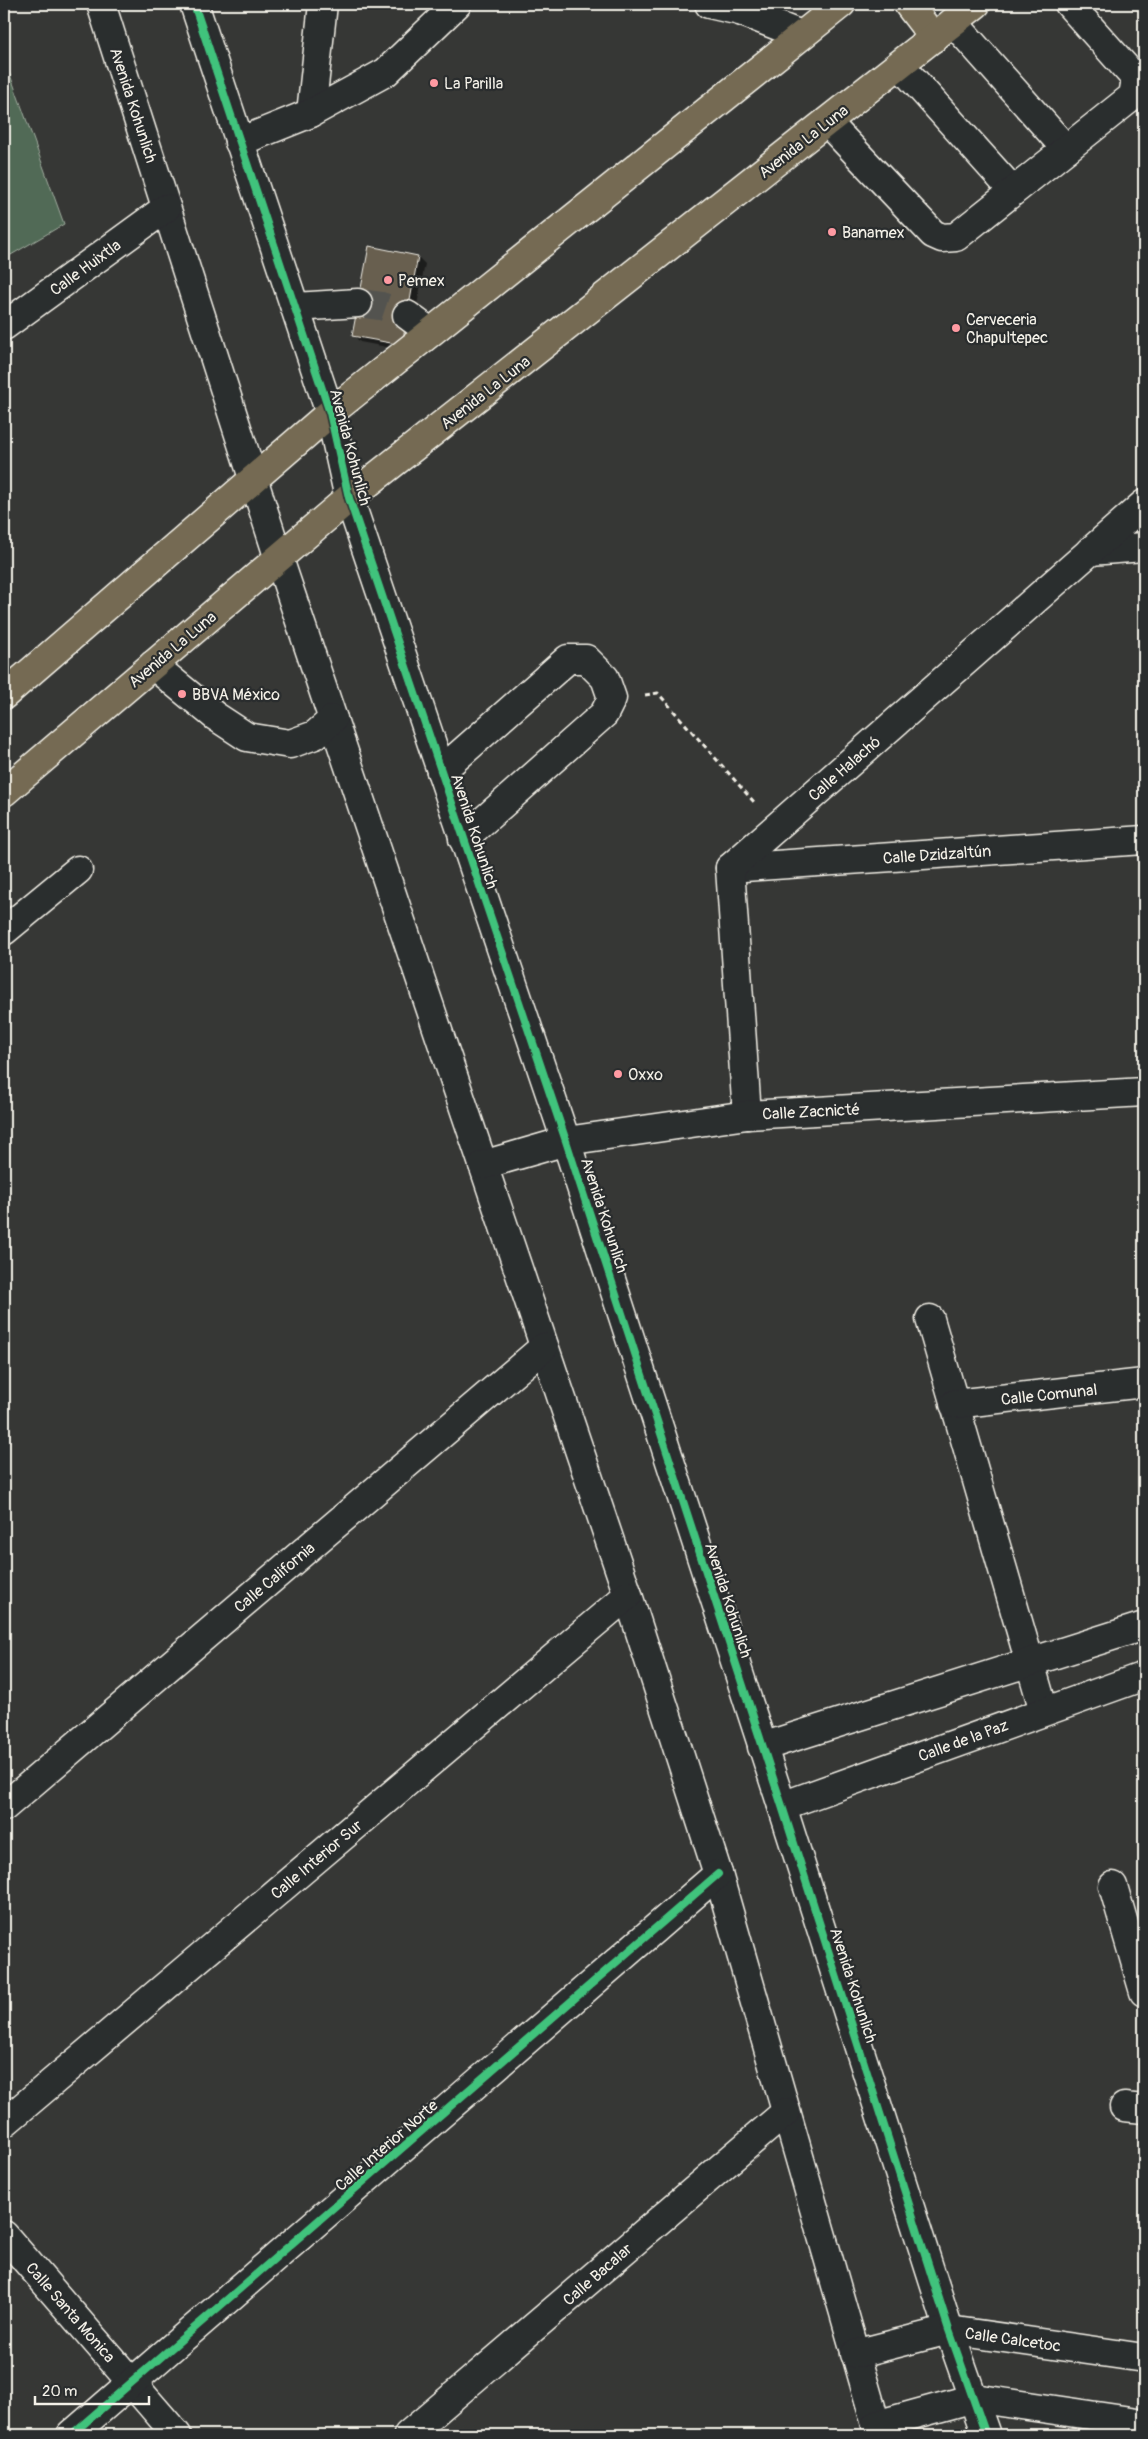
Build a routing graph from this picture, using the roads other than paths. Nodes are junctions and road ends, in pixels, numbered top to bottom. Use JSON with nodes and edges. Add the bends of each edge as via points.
{"nodes":[{"id":1,"x":101,"y":4,"type":"edge"},
{"id":2,"x":194,"y":4,"type":"edge"},
{"id":3,"x":323,"y":4,"type":"edge"},
{"id":4,"x":457,"y":4,"type":"edge"},
{"id":5,"x":709,"y":4,"type":"edge"},
{"id":6,"x":841,"y":4,"type":"edge"},
{"id":7,"x":908,"y":4,"type":"edge"},
{"id":8,"x":976,"y":4,"type":"edge"},
{"id":9,"x":1069,"y":4,"type":"edge"},
{"id":10,"x":743,"y":6,"type":"edge"},
{"id":11,"x":944,"y":30,"type":"junction"},
{"id":12,"x":802,"y":35,"type":"junction"},
{"id":13,"x":900,"y":65,"type":"junction"},
{"id":14,"x":311,"y":113,"type":"junction"},
{"id":15,"x":827,"y":122,"type":"junction"},
{"id":16,"x":240,"y":142,"type":"junction"},
{"id":17,"x":1066,"y":149,"type":"junction"},
{"id":18,"x":1013,"y":192,"type":"junction"},
{"id":19,"x":166,"y":208,"type":"junction"},
{"id":20,"x":358,"y":304,"type":"tunnel mouth"},
{"id":21,"x":295,"y":307,"type":"junction"},
{"id":22,"x":407,"y":314,"type":"tunnel mouth"},
{"id":23,"x":4,"y":326,"type":"edge"},
{"id":24,"x":430,"y":332,"type":"junction"},
{"id":25,"x":330,"y":413,"type":"junction"},
{"id":26,"x":253,"y":479,"type":"junction"},
{"id":27,"x":348,"y":498,"type":"junction"},
{"id":28,"x":1144,"y":504,"type":"edge"},
{"id":29,"x":1144,"y":547,"type":"edge"},
{"id":30,"x":1090,"y":551,"type":"junction"},
{"id":31,"x":279,"y":558,"type":"junction"},
{"id":32,"x":153,"y":666,"type":"junction"},
{"id":33,"x":4,"y":694,"type":"edge"},
{"id":34,"x":333,"y":718,"type":"junction"},
{"id":35,"x":441,"y":771,"type":"junction"},
{"id":36,"x":4,"y":792,"type":"edge"},
{"id":37,"x":463,"y":839,"type":"junction"},
{"id":38,"x":1144,"y":840,"type":"edge"},
{"id":39,"x":730,"y":868,"type":"junction"},
{"id":40,"x":78,"y":870,"type":"dead end"},
{"id":41,"x":4,"y":931,"type":"edge"},
{"id":42,"x":1144,"y":1092,"type":"edge"},
{"id":43,"x":747,"y":1115,"type":"junction"},
{"id":44,"x":566,"y":1141,"type":"junction"},
{"id":45,"x":483,"y":1164,"type":"junction"},
{"id":46,"x":930,"y":1319,"type":"dead end"},
{"id":47,"x":544,"y":1347,"type":"junction"},
{"id":48,"x":1144,"y":1383,"type":"edge"},
{"id":49,"x":954,"y":1404,"type":"junction"},
{"id":50,"x":628,"y":1595,"type":"junction"},
{"id":51,"x":1144,"y":1626,"type":"edge"},
{"id":52,"x":1030,"y":1660,"type":"junction"},
{"id":53,"x":1144,"y":1676,"type":"edge"},
{"id":54,"x":1044,"y":1711,"type":"junction"},
{"id":55,"x":762,"y":1748,"type":"junction"},
{"id":56,"x":782,"y":1806,"type":"junction"},
{"id":57,"x":4,"y":1807,"type":"edge"},
{"id":58,"x":718,"y":1874,"type":"junction"},
{"id":59,"x":1113,"y":1886,"type":"dead end"},
{"id":60,"x":1138,"y":1946,"type":"edge"},
{"id":61,"x":1144,"y":1992,"type":"edge"},
{"id":62,"x":786,"y":2112,"type":"junction"},
{"id":63,"x":4,"y":2123,"type":"edge"},
{"id":64,"x":4,"y":2235,"type":"edge"},
{"id":65,"x":949,"y":2330,"type":"junction"},
{"id":66,"x":855,"y":2354,"type":"junction"},
{"id":67,"x":1144,"y":2358,"type":"edge"},
{"id":68,"x":133,"y":2384,"type":"junction"},
{"id":69,"x":974,"y":2398,"type":"junction"},
{"id":70,"x":1144,"y":2423,"type":"edge"},
{"id":71,"x":877,"y":2430,"type":"edge"},
{"id":72,"x":71,"y":2435,"type":"edge"},
{"id":73,"x":177,"y":2435,"type":"edge"},
{"id":74,"x":408,"y":2435,"type":"edge"},
{"id":75,"x":986,"y":2435,"type":"edge"}],
"edges":[{"from":1,"to":19,"type":"street","name":"Avenida Kohunlich"},
{"from":2,"to":16,"type":"street","name":"Avenida Kohunlich"},
{"from":3,"to":14,"type":"street"},
{"from":4,"to":14,"type":"street","via":[[386,72]]},
{"from":5,"to":10,"type":"street"},
{"from":6,"to":12,"type":"main road"},
{"from":7,"to":11,"type":"main road"},
{"from":8,"to":11,"type":"main road","name":"Avenida La Luna"},
{"from":9,"to":17,"type":"street","via":[[1136,80],[1133,96]]},
{"from":10,"to":12,"type":"street"},
{"from":11,"to":13,"type":"main road","name":"Avenida La Luna"},
{"from":11,"to":17,"type":"street"},
{"from":12,"to":24,"type":"main road"},
{"from":13,"to":15,"type":"main road","name":"Avenida La Luna"},
{"from":13,"to":18,"type":"street"},
{"from":14,"to":16,"type":"street"},
{"from":15,"to":18,"type":"street","via":[[933,234],[942,238],[956,238]]},
{"from":15,"to":27,"type":"main road","name":"Avenida La Luna"},
{"from":16,"to":21,"type":"street","name":"Avenida Kohunlich"},
{"from":17,"to":18,"type":"street"},
{"from":19,"to":23,"type":"street","name":"Calle Huixtla"},
{"from":19,"to":26,"type":"street","name":"Avenida Kohunlich"},
{"from":20,"to":21,"type":"street"},
{"from":21,"to":25,"type":"street","name":"Avenida Kohunlich"},
{"from":22,"to":24,"type":"street"},
{"from":24,"to":25,"type":"main road"},
{"from":25,"to":26,"type":"main road"},
{"from":25,"to":27,"type":"street","name":"Avenida Kohunlich"},
{"from":26,"to":31,"type":"street","name":"Avenida Kohunlich"},
{"from":26,"to":33,"type":"main road"},
{"from":27,"to":31,"type":"main road","name":"Avenida La Luna"},
{"from":27,"to":35,"type":"street","name":"Avenida Kohunlich"},
{"from":28,"to":30,"type":"street","name":"Calle Halachó"},
{"from":29,"to":30,"type":"street"},
{"from":30,"to":39,"type":"street","name":"Calle Halachó"},
{"from":31,"to":32,"type":"main road","name":"Avenida La Luna"},
{"from":31,"to":34,"type":"street","name":"Avenida Kohunlich"},
{"from":32,"to":34,"type":"street","via":[[215,716],[248,737],[290,744],[315,735]]},
{"from":32,"to":36,"type":"main road","name":"Avenida La Luna"},
{"from":34,"to":45,"type":"street","name":"Avenida Kohunlich"},
{"from":35,"to":37,"type":"street","name":"Avenida Kohunlich"},
{"from":35,"to":37,"type":"street","via":[[568,659],[586,659],[605,678],[612,698],[604,714]]},
{"from":37,"to":44,"type":"street","name":"Avenida Kohunlich"},
{"from":38,"to":39,"type":"street","name":"Calle Dzidzaltún"},
{"from":39,"to":43,"type":"street"},
{"from":40,"to":41,"type":"street"},
{"from":42,"to":43,"type":"street","name":"Calle Zacnicté"},
{"from":43,"to":44,"type":"street","name":"Calle Zacnicté"},
{"from":44,"to":45,"type":"street","name":"Calle Zacnicté"},
{"from":44,"to":55,"type":"street","name":"Avenida Kohunlich"},
{"from":45,"to":47,"type":"street","name":"Avenida Kohunlich"},
{"from":46,"to":49,"type":"street"},
{"from":47,"to":50,"type":"street","name":"Avenida Kohunlich"},
{"from":47,"to":57,"type":"street","name":"Calle California"},
{"from":48,"to":49,"type":"street","name":"Calle Comunal"},
{"from":49,"to":52,"type":"street"},
{"from":50,"to":58,"type":"street","name":"Avenida Kohunlich"},
{"from":50,"to":63,"type":"street","name":"Calle Interior Sur"},
{"from":51,"to":52,"type":"street"},
{"from":52,"to":54,"type":"street"},
{"from":52,"to":55,"type":"street"},
{"from":53,"to":54,"type":"street","name":"Calle de la Paz"},
{"from":54,"to":56,"type":"street","name":"Calle de la Paz"},
{"from":55,"to":56,"type":"street","name":"Avenida Kohunlich"},
{"from":56,"to":65,"type":"street","name":"Avenida Kohunlich"},
{"from":58,"to":62,"type":"street","name":"Avenida Kohunlich"},
{"from":58,"to":68,"type":"street","name":"Calle Interior Norte"},
{"from":59,"to":60,"type":"street"},
{"from":60,"to":61,"type":"street"},
{"from":62,"to":66,"type":"street","name":"Avenida Kohunlich"},
{"from":62,"to":74,"type":"street","name":"Calle Bacalar"},
{"from":64,"to":68,"type":"street","name":"Calle Santa Monica"},
{"from":65,"to":66,"type":"street","name":"Calle Calcetoc"},
{"from":65,"to":67,"type":"street","name":"Calle Calcetoc"},
{"from":65,"to":69,"type":"street","name":"Avenida Kohunlich"},
{"from":66,"to":71,"type":"street","name":"Avenida Kohunlich"},
{"from":68,"to":72,"type":"street","name":"Calle Interior Norte"},
{"from":68,"to":73,"type":"street","name":"Calle Santa Monica"},
{"from":69,"to":70,"type":"street"},
{"from":69,"to":71,"type":"street"},
{"from":69,"to":75,"type":"street","name":"Avenida Kohunlich"}]}
